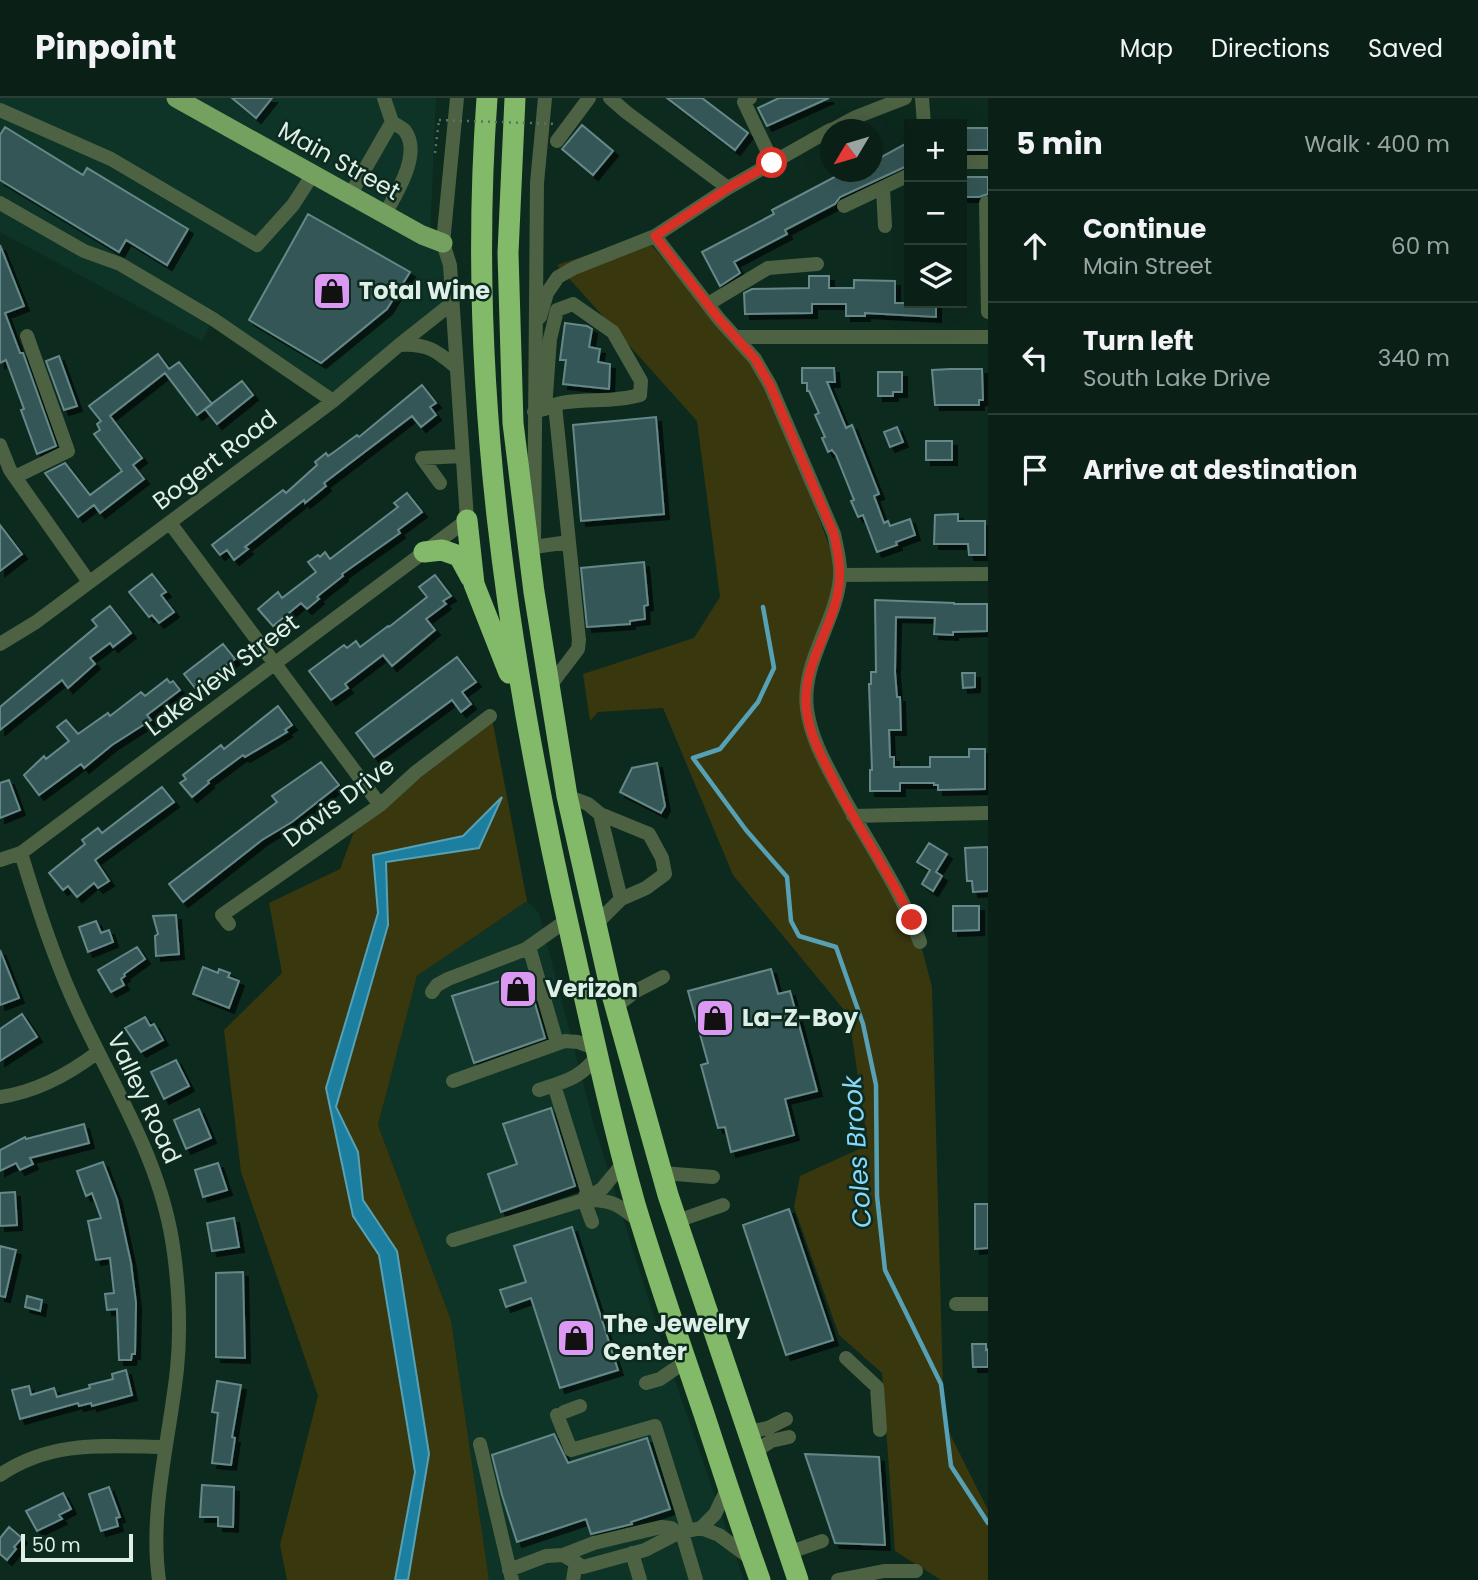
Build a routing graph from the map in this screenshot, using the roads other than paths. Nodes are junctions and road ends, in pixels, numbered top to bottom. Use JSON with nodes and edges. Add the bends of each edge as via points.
{"nodes":[{"id":1,"x":176,"y":98,"type":"edge"},
{"id":2,"x":384,"y":98,"type":"edge"},
{"id":3,"x":457,"y":98,"type":"edge"},
{"id":4,"x":487,"y":98,"type":"edge"},
{"id":5,"x":514,"y":98,"type":"edge"},
{"id":6,"x":545,"y":98,"type":"edge"},
{"id":7,"x":589,"y":98,"type":"edge"},
{"id":8,"x":610,"y":98,"type":"edge"},
{"id":9,"x":750,"y":98,"type":"edge"},
{"id":10,"x":905,"y":98,"type":"edge"},
{"id":11,"x":922,"y":98,"type":"edge"},
{"id":12,"x":885,"y":101,"type":"edge"},
{"id":13,"x":0,"y":110,"type":"edge"},
{"id":14,"x":851,"y":119,"type":"edge"},
{"id":15,"x":924,"y":119,"type":"edge"},
{"id":16,"x":392,"y":122,"type":"junction"},
{"id":17,"x":820,"y":136,"type":"edge"},
{"id":18,"x":557,"y":141,"type":"dead end"},
{"id":19,"x":967,"y":162,"type":"edge"},
{"id":20,"x":988,"y":162,"type":"edge"},
{"id":21,"x":772,"y":163,"type":"junction"},
{"id":22,"x":313,"y":174,"type":"junction"},
{"id":23,"x":904,"y":178,"type":"edge"},
{"id":24,"x":728,"y":188,"type":"junction"},
{"id":25,"x":883,"y":188,"type":"junction"},
{"id":26,"x":350,"y":195,"type":"junction"},
{"id":27,"x":0,"y":203,"type":"edge"},
{"id":28,"x":986,"y":203,"type":"edge"},
{"id":29,"x":844,"y":206,"type":"dead end"},
{"id":30,"x":385,"y":214,"type":"junction"},
{"id":31,"x":885,"y":226,"type":"dead end"},
{"id":32,"x":655,"y":236,"type":"junction"},
{"id":33,"x":443,"y":243,"type":"junction"},
{"id":34,"x":817,"y":264,"type":"dead end"},
{"id":35,"x":452,"y":304,"type":"junction"},
{"id":36,"x":708,"y":304,"type":"junction"},
{"id":37,"x":988,"y":312,"type":"edge"},
{"id":38,"x":27,"y":335,"type":"dead end"},
{"id":39,"x":738,"y":337,"type":"junction"},
{"id":40,"x":988,"y":337,"type":"edge"},
{"id":41,"x":534,"y":338,"type":"junction"},
{"id":42,"x":398,"y":345,"type":"junction"},
{"id":43,"x":456,"y":367,"type":"junction"},
{"id":44,"x":333,"y":401,"type":"junction"},
{"id":45,"x":545,"y":409,"type":"junction"},
{"id":46,"x":0,"y":446,"type":"edge"},
{"id":47,"x":462,"y":456,"type":"junction"},
{"id":48,"x":15,"y":477,"type":"junction"},
{"id":49,"x":440,"y":483,"type":"dead end"},
{"id":50,"x":467,"y":520,"type":"junction"},
{"id":51,"x":170,"y":523,"type":"junction"},
{"id":52,"x":569,"y":542,"type":"junction"},
{"id":53,"x":534,"y":547,"type":"junction"},
{"id":54,"x":424,"y":552,"type":"junction"},
{"id":55,"x":988,"y":574,"type":"edge"},
{"id":56,"x":840,"y":575,"type":"junction"},
{"id":57,"x":89,"y":582,"type":"junction"},
{"id":58,"x":474,"y":584,"type":"junction"},
{"id":59,"x":534,"y":592,"type":"junction"},
{"id":60,"x":0,"y":644,"type":"edge"},
{"id":61,"x":275,"y":663,"type":"junction"},
{"id":62,"x":549,"y":687,"type":"junction"},
{"id":63,"x":524,"y":711,"type":"junction"},
{"id":64,"x":490,"y":716,"type":"dead end"},
{"id":65,"x":567,"y":796,"type":"junction"},
{"id":66,"x":380,"y":805,"type":"junction"},
{"id":67,"x":988,"y":813,"type":"edge"},
{"id":68,"x":600,"y":814,"type":"junction"},
{"id":69,"x":853,"y":816,"type":"junction"},
{"id":70,"x":20,"y":853,"type":"junction"},
{"id":71,"x":0,"y":860,"type":"edge"},
{"id":72,"x":621,"y":899,"type":"junction"},
{"id":73,"x":567,"y":920,"type":"junction"},
{"id":74,"x":229,"y":924,"type":"dead end"},
{"id":75,"x":596,"y":924,"type":"junction"},
{"id":76,"x":920,"y":942,"type":"dead end"},
{"id":77,"x":529,"y":947,"type":"junction"},
{"id":78,"x":663,"y":977,"type":"dead end"},
{"id":79,"x":432,"y":992,"type":"dead end"},
{"id":80,"x":615,"y":1007,"type":"junction"},
{"id":81,"x":557,"y":1043,"type":"junction"},
{"id":82,"x":98,"y":1052,"type":"junction"},
{"id":83,"x":598,"y":1052,"type":"junction"},
{"id":84,"x":453,"y":1082,"type":"dead end"},
{"id":85,"x":554,"y":1085,"type":"junction"},
{"id":86,"x":539,"y":1090,"type":"dead end"},
{"id":87,"x":0,"y":1097,"type":"edge"},
{"id":88,"x":625,"y":1161,"type":"junction"},
{"id":89,"x":662,"y":1173,"type":"junction"},
{"id":90,"x":713,"y":1177,"type":"dead end"},
{"id":91,"x":584,"y":1200,"type":"junction"},
{"id":92,"x":723,"y":1205,"type":"dead end"},
{"id":93,"x":677,"y":1221,"type":"junction"},
{"id":94,"x":592,"y":1222,"type":"dead end"},
{"id":95,"x":641,"y":1222,"type":"junction"},
{"id":96,"x":453,"y":1240,"type":"dead end"},
{"id":97,"x":956,"y":1304,"type":"dead end"},
{"id":98,"x":988,"y":1304,"type":"edge"},
{"id":99,"x":846,"y":1358,"type":"dead end"},
{"id":100,"x":686,"y":1361,"type":"junction"},
{"id":101,"x":646,"y":1383,"type":"dead end"},
{"id":102,"x":580,"y":1406,"type":"dead end"},
{"id":103,"x":786,"y":1419,"type":"dead end"},
{"id":104,"x":880,"y":1430,"type":"dead end"},
{"id":105,"x":789,"y":1437,"type":"dead end"},
{"id":106,"x":751,"y":1442,"type":"junction"},
{"id":107,"x":480,"y":1444,"type":"dead end"},
{"id":108,"x":164,"y":1447,"type":"junction"},
{"id":109,"x":0,"y":1475,"type":"edge"},
{"id":110,"x":728,"y":1487,"type":"junction"},
{"id":111,"x":687,"y":1531,"type":"junction"},
{"id":112,"x":822,"y":1541,"type":"dead end"},
{"id":113,"x":632,"y":1553,"type":"junction"},
{"id":114,"x":788,"y":1553,"type":"junction"},
{"id":115,"x":570,"y":1558,"type":"junction"},
{"id":116,"x":757,"y":1570,"type":"edge"},
{"id":117,"x":916,"y":1571,"type":"dead end"},
{"id":118,"x":510,"y":1575,"type":"edge"},
{"id":119,"x":159,"y":1580,"type":"edge"},
{"id":120,"x":572,"y":1580,"type":"edge"},
{"id":121,"x":640,"y":1580,"type":"edge"},
{"id":122,"x":696,"y":1580,"type":"edge"},
{"id":123,"x":797,"y":1580,"type":"edge"},
{"id":124,"x":839,"y":1580,"type":"edge"}],
"edges":[{"from":1,"to":22,"type":"main road","name":"Main Street"},
{"from":2,"to":16,"type":"street"},
{"from":3,"to":33,"type":"street"},
{"from":4,"to":63,"type":"highway","via":[[480,238],[486,412],[494,504]]},
{"from":5,"to":59,"type":"highway","via":[[508,253],[510,355],[513,423]]},
{"from":6,"to":41,"type":"street","via":[[537,183]]},
{"from":7,"to":18,"type":"street"},
{"from":8,"to":24,"type":"street"},
{"from":9,"to":21,"type":"street","via":[[744,102]]},
{"from":10,"to":12,"type":"street"},
{"from":11,"to":15,"type":"street"},
{"from":12,"to":14,"type":"street"},
{"from":13,"to":22,"type":"street","via":[[111,159],[257,244],[293,205]]},
{"from":16,"to":26,"type":"street"},
{"from":16,"to":30,"type":"street","via":[[405,131],[411,146],[406,173]]},
{"from":17,"to":21,"type":"street"},
{"from":19,"to":20,"type":"street"},
{"from":21,"to":24,"type":"street"},
{"from":22,"to":26,"type":"main road","name":"Main Street"},
{"from":23,"to":25,"type":"street"},
{"from":24,"to":32,"type":"street"},
{"from":25,"to":29,"type":"street"},
{"from":25,"to":31,"type":"street"},
{"from":26,"to":30,"type":"main road","name":"Main Street"},
{"from":27,"to":44,"type":"street","via":[[84,251],[120,264],[201,312]]},
{"from":28,"to":37,"type":"street"},
{"from":30,"to":33,"type":"main road","name":"Main Street"},
{"from":32,"to":36,"type":"street"},
{"from":32,"to":41,"type":"street","via":[[558,277],[547,293]]},
{"from":33,"to":35,"type":"street","via":[[450,265]]},
{"from":34,"to":36,"type":"street","via":[[768,268]]},
{"from":35,"to":42,"type":"street","name":"Bogert Road"},
{"from":35,"to":43,"type":"street"},
{"from":36,"to":39,"type":"street"},
{"from":38,"to":48,"type":"street","via":[[68,451]]},
{"from":39,"to":40,"type":"street"},
{"from":39,"to":56,"type":"street","via":[[770,385],[834,534]]},
{"from":41,"to":45,"type":"street"},
{"from":42,"to":43,"type":"street","via":[[416,344],[437,351]]},
{"from":42,"to":44,"type":"street","name":"Bogert Road"},
{"from":43,"to":47,"type":"street"},
{"from":44,"to":51,"type":"street","name":"Bogert Road"},
{"from":45,"to":45,"type":"street","via":[[550,338],[557,310],[573,304],[613,332],[641,381],[640,395],[567,402]]},
{"from":45,"to":52,"type":"street"},
{"from":45,"to":53,"type":"street"},
{"from":46,"to":48,"type":"street"},
{"from":47,"to":49,"type":"street","via":[[422,458]]},
{"from":47,"to":50,"type":"street"},
{"from":48,"to":57,"type":"street"},
{"from":50,"to":54,"type":"street","name":"Lakeview Street"},
{"from":50,"to":58,"type":"highway"},
{"from":51,"to":57,"type":"street","name":"Bogert Road"},
{"from":51,"to":61,"type":"street"},
{"from":52,"to":53,"type":"street"},
{"from":52,"to":62,"type":"street","via":[[578,649]]},
{"from":53,"to":59,"type":"highway"},
{"from":54,"to":58,"type":"highway","via":[[442,550],[459,556]]},
{"from":54,"to":61,"type":"street","name":"Lakeview Street"},
{"from":55,"to":56,"type":"street"},
{"from":56,"to":69,"type":"street","via":[[836,600],[812,659],[806,705],[816,747]]},
{"from":57,"to":60,"type":"street","name":"Bogert Road"},
{"from":58,"to":63,"type":"highway"},
{"from":59,"to":62,"type":"highway"},
{"from":61,"to":66,"type":"street"},
{"from":61,"to":70,"type":"street","name":"Lakeview Street"},
{"from":62,"to":65,"type":"highway"},
{"from":63,"to":73,"type":"highway"},
{"from":64,"to":66,"type":"street","name":"Davis Drive"},
{"from":65,"to":68,"type":"street"},
{"from":65,"to":75,"type":"highway"},
{"from":66,"to":74,"type":"street","name":"Davis Drive","via":[[222,915]]},
{"from":67,"to":69,"type":"street"},
{"from":68,"to":72,"type":"street"},
{"from":68,"to":72,"type":"street","via":[[649,834],[662,858],[665,874]]},
{"from":69,"to":76,"type":"street","via":[[897,889]]},
{"from":70,"to":71,"type":"street","name":"Lakeview Street"},
{"from":70,"to":82,"type":"street","name":"Valley Road","via":[[52,949]]},
{"from":72,"to":75,"type":"street"},
{"from":73,"to":77,"type":"street"},
{"from":73,"to":83,"type":"highway"},
{"from":75,"to":80,"type":"highway"},
{"from":77,"to":79,"type":"street","via":[[449,979]]},
{"from":77,"to":81,"type":"street"},
{"from":78,"to":80,"type":"street"},
{"from":80,"to":89,"type":"highway"},
{"from":81,"to":83,"type":"street","via":[[578,1042]]},
{"from":81,"to":84,"type":"street"},
{"from":82,"to":87,"type":"street","via":[[59,1077]]},
{"from":82,"to":108,"type":"street","name":"Valley Road","via":[[147,1151],[174,1250],[177,1370]]},
{"from":83,"to":85,"type":"street","via":[[588,1069]]},
{"from":83,"to":88,"type":"highway"},
{"from":85,"to":86,"type":"street"},
{"from":85,"to":91,"type":"street","via":[[587,1191]]},
{"from":88,"to":91,"type":"street","via":[[602,1189]]},
{"from":88,"to":95,"type":"highway"},
{"from":89,"to":90,"type":"street"},
{"from":89,"to":93,"type":"highway"},
{"from":91,"to":94,"type":"street"},
{"from":91,"to":95,"type":"street","via":[[604,1199]]},
{"from":91,"to":96,"type":"street"},
{"from":92,"to":93,"type":"street"},
{"from":93,"to":106,"type":"highway"},
{"from":95,"to":100,"type":"highway"},
{"from":97,"to":98,"type":"street"},
{"from":99,"to":104,"type":"street","via":[[877,1387]]},
{"from":100,"to":101,"type":"street"},
{"from":100,"to":110,"type":"highway"},
{"from":102,"to":111,"type":"street","via":[[561,1414],[570,1450],[654,1426]]},
{"from":103,"to":106,"type":"street"},
{"from":105,"to":106,"type":"street"},
{"from":106,"to":114,"type":"highway"},
{"from":107,"to":118,"type":"street"},
{"from":108,"to":109,"type":"street","via":[[76,1446],[51,1451]]},
{"from":108,"to":119,"type":"street","name":"Valley Road"},
{"from":110,"to":111,"type":"street","via":[[715,1514]]},
{"from":110,"to":116,"type":"highway"},
{"from":111,"to":113,"type":"street"},
{"from":111,"to":115,"type":"street","via":[[661,1527],[594,1543]]},
{"from":111,"to":116,"type":"street","via":[[719,1535]]},
{"from":111,"to":122,"type":"street"},
{"from":112,"to":114,"type":"street"},
{"from":113,"to":115,"type":"street","via":[[583,1567]]},
{"from":113,"to":121,"type":"street"},
{"from":114,"to":123,"type":"highway"},
{"from":115,"to":118,"type":"street","via":[[546,1556]]},
{"from":115,"to":120,"type":"street"},
{"from":117,"to":124,"type":"street"}]}
